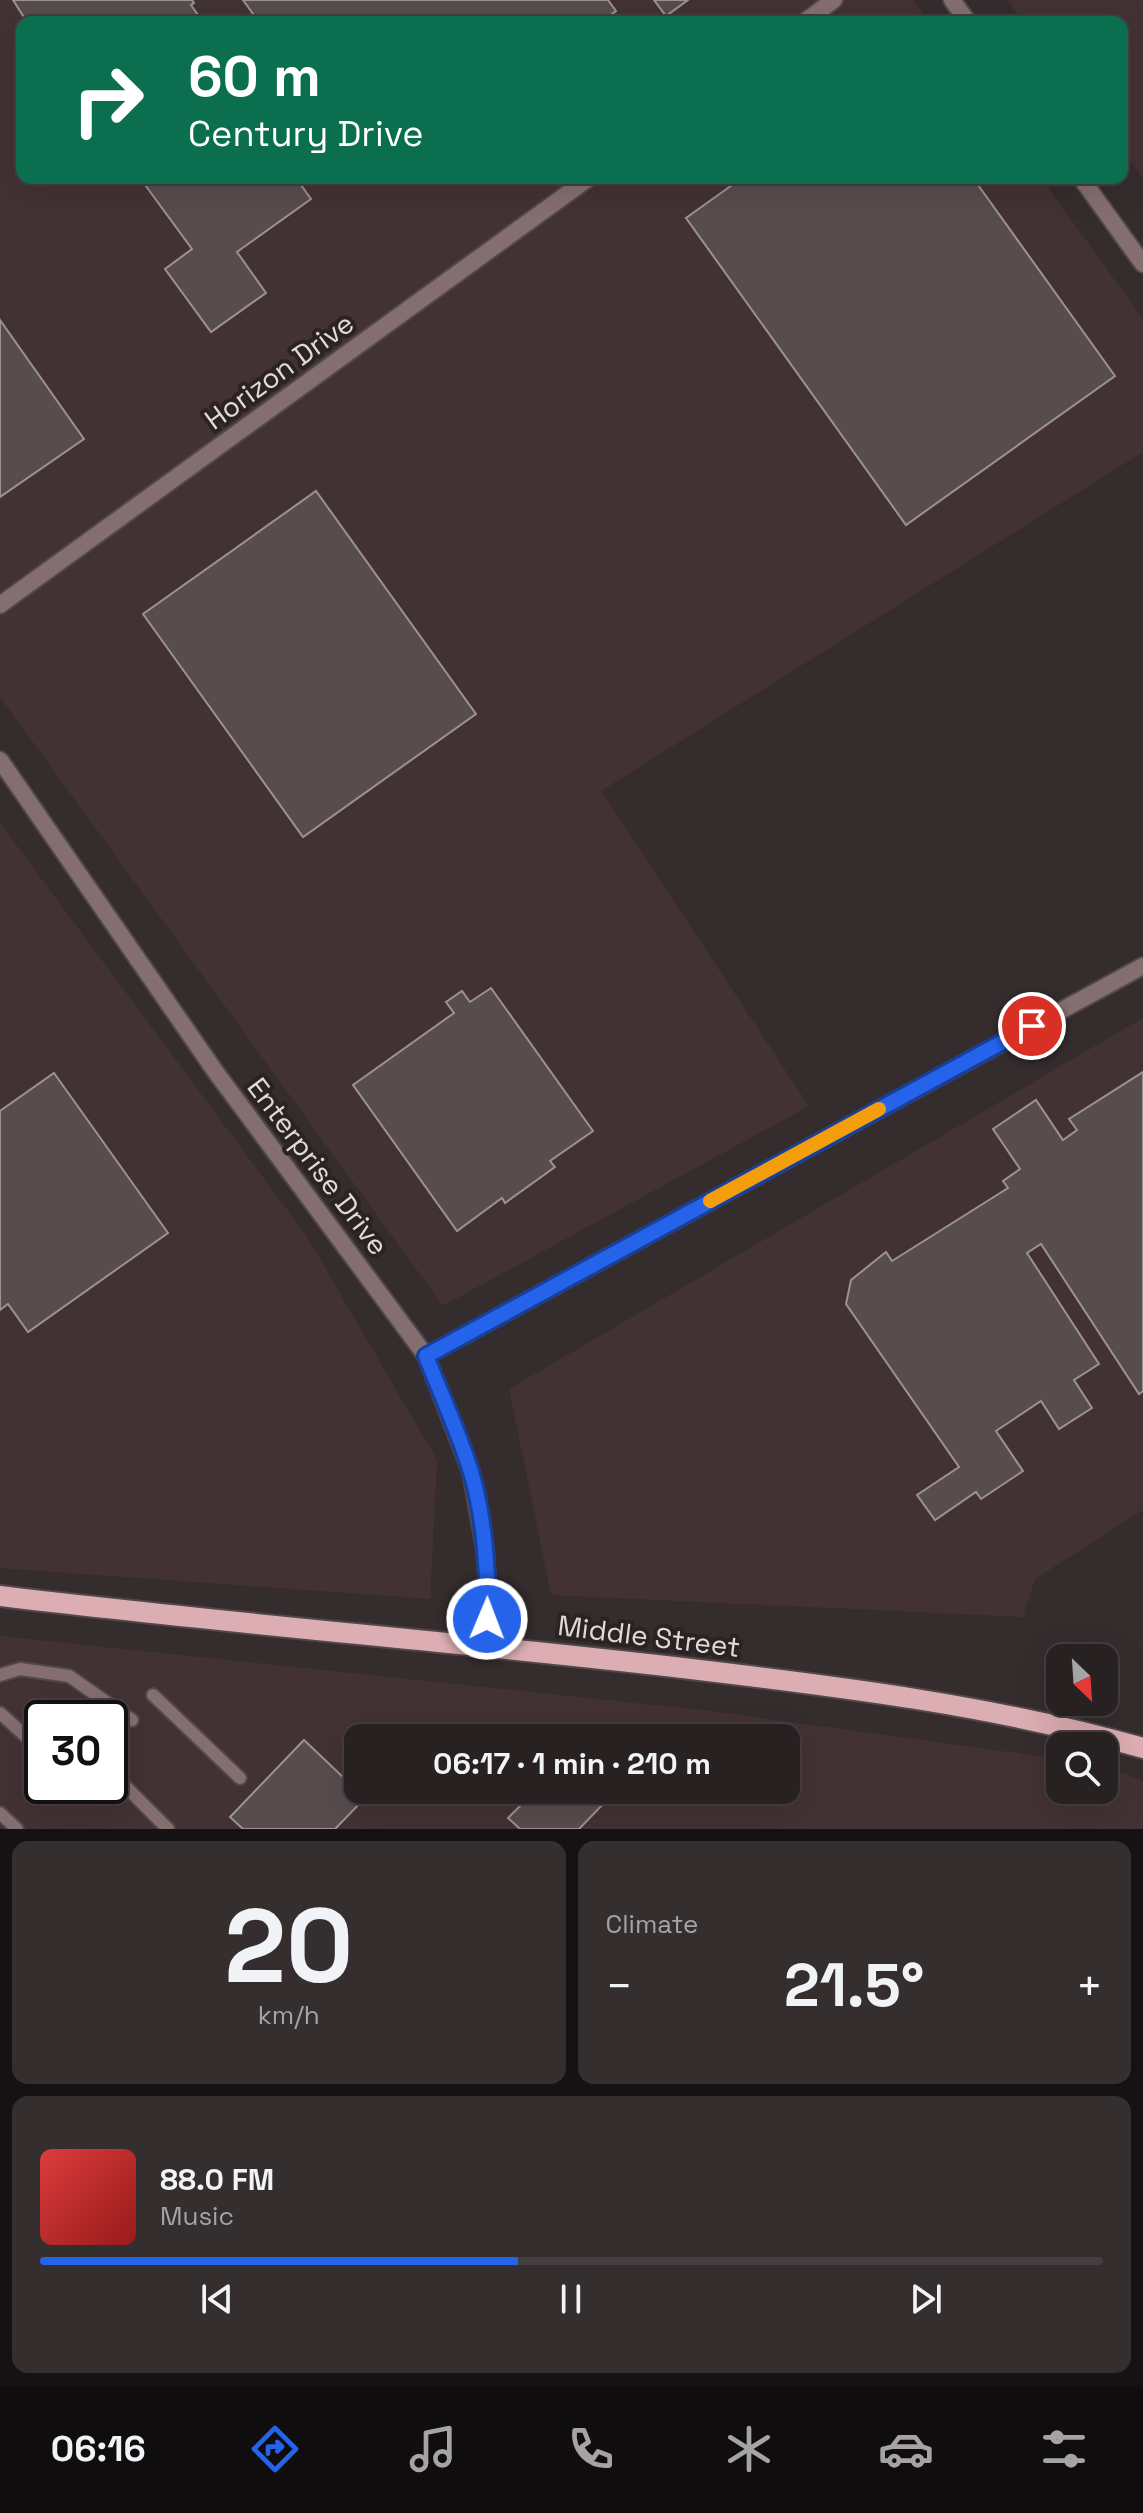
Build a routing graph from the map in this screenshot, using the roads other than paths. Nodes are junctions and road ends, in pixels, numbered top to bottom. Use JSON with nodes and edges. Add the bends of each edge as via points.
{"nodes":[{"id":1,"x":834,"y":0,"type":"edge"},
{"id":2,"x":812,"y":16,"type":"edge"},
{"id":3,"x":581,"y":184,"type":"edge"},
{"id":4,"x":1085,"y":184,"type":"edge"},
{"id":5,"x":1143,"y":264,"type":"edge"},
{"id":6,"x":0,"y":605,"type":"edge"},
{"id":7,"x":0,"y":760,"type":"edge"},
{"id":8,"x":1143,"y":966,"type":"edge"},
{"id":9,"x":426,"y":1356,"type":"junction"},
{"id":10,"x":0,"y":1596,"type":"edge"},
{"id":11,"x":485,"y":1646,"type":"junction"},
{"id":12,"x":0,"y":1675,"type":"edge"},
{"id":13,"x":153,"y":1695,"type":"dead end"},
{"id":14,"x":0,"y":1713,"type":"edge"},
{"id":15,"x":132,"y":1720,"type":"dead end"},
{"id":16,"x":24,"y":1735,"type":"edge"},
{"id":17,"x":1143,"y":1748,"type":"edge"},
{"id":18,"x":240,"y":1778,"type":"dead end"},
{"id":19,"x":128,"y":1789,"type":"edge"},
{"id":20,"x":0,"y":1813,"type":"edge"},
{"id":21,"x":17,"y":1829,"type":"edge"},
{"id":22,"x":168,"y":1829,"type":"edge"}],
"edges":[{"from":1,"to":2,"type":"street"},
{"from":3,"to":6,"type":"street","name":"Horizon Drive"},
{"from":4,"to":5,"type":"street"},
{"from":7,"to":9,"type":"street","name":"Enterprise Drive","via":[[215,1071]]},
{"from":8,"to":9,"type":"street"},
{"from":9,"to":11,"type":"street","name":"Enterprise Drive","via":[[471,1472],[485,1550]]},
{"from":10,"to":11,"type":"main road","name":"Middle Street"},
{"from":11,"to":17,"type":"main road","name":"Middle Street","via":[[971,1707]]},
{"from":12,"to":15,"type":"lane","via":[[20,1669],[69,1676]]},
{"from":13,"to":18,"type":"lane"},
{"from":14,"to":16,"type":"lane"},
{"from":19,"to":22,"type":"lane"},
{"from":20,"to":21,"type":"lane"}]}
